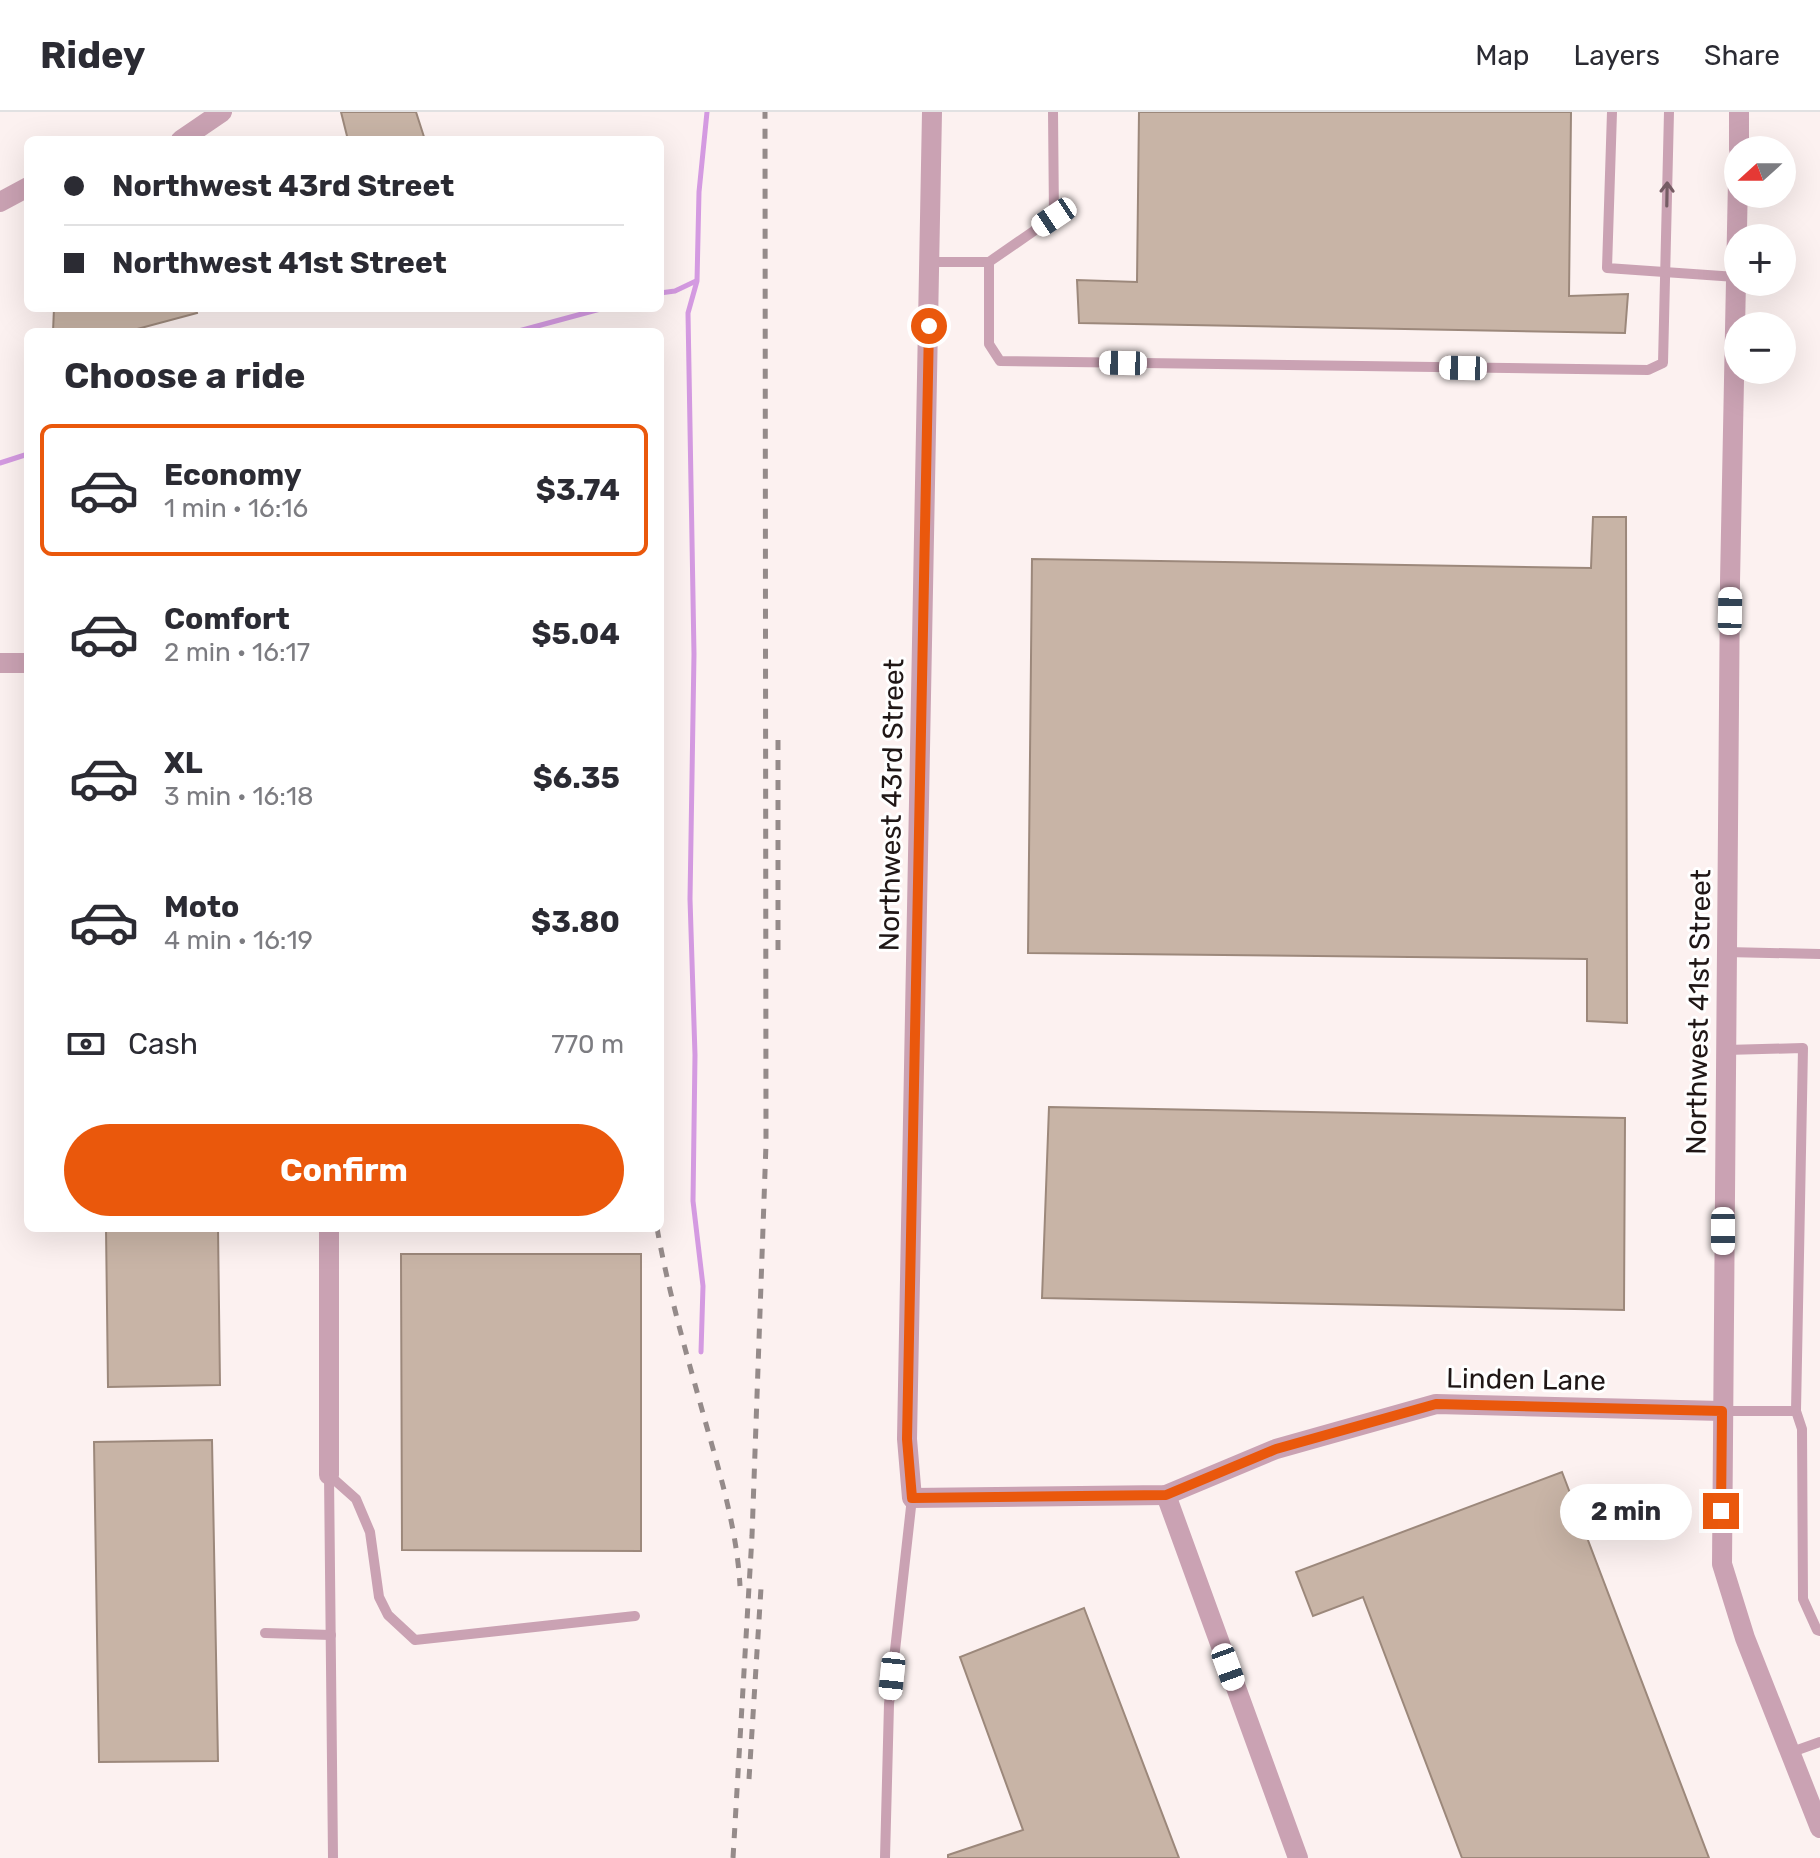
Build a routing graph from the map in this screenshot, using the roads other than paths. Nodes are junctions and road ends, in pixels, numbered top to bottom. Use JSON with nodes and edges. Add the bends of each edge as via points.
{"nodes":[{"id":1,"x":222,"y":112,"type":"edge"},
{"id":2,"x":932,"y":112,"type":"edge"},
{"id":3,"x":1053,"y":112,"type":"edge"},
{"id":4,"x":1612,"y":112,"type":"edge"},
{"id":5,"x":1669,"y":112,"type":"edge"},
{"id":6,"x":1739,"y":112,"type":"edge"},
{"id":7,"x":187,"y":136,"type":"edge"},
{"id":8,"x":1739,"y":136,"type":"edge"},
{"id":9,"x":24,"y":189,"type":"edge"},
{"id":10,"x":0,"y":202,"type":"edge"},
{"id":11,"x":930,"y":262,"type":"junction"},
{"id":12,"x":989,"y":262,"type":"junction"},
{"id":13,"x":1665,"y":272,"type":"junction"},
{"id":14,"x":1724,"y":276,"type":"edge"},
{"id":15,"x":1736,"y":296,"type":"edge"},
{"id":16,"x":0,"y":663,"type":"edge"},
{"id":17,"x":24,"y":663,"type":"edge"},
{"id":18,"x":1726,"y":952,"type":"junction"},
{"id":19,"x":1820,"y":954,"type":"edge"},
{"id":20,"x":1725,"y":1050,"type":"junction"},
{"id":21,"x":329,"y":1232,"type":"edge"},
{"id":22,"x":1722,"y":1411,"type":"junction"},
{"id":23,"x":1796,"y":1411,"type":"junction"},
{"id":24,"x":329,"y":1475,"type":"junction"},
{"id":25,"x":1166,"y":1495,"type":"junction"},
{"id":26,"x":912,"y":1498,"type":"junction"},
{"id":27,"x":635,"y":1616,"type":"dead end"},
{"id":28,"x":1820,"y":1631,"type":"edge"},
{"id":29,"x":265,"y":1633,"type":"dead end"},
{"id":30,"x":331,"y":1635,"type":"junction"},
{"id":31,"x":1820,"y":1742,"type":"edge"},
{"id":32,"x":1789,"y":1753,"type":"junction"},
{"id":33,"x":1820,"y":1828,"type":"edge"},
{"id":34,"x":333,"y":1858,"type":"edge"},
{"id":35,"x":885,"y":1858,"type":"edge"},
{"id":36,"x":1298,"y":1858,"type":"edge"}],
"edges":[{"from":1,"to":7,"type":"street"},
{"from":2,"to":11,"type":"street","name":"Northwest 43rd Street"},
{"from":3,"to":12,"type":"lane","via":[[1054,217]]},
{"from":4,"to":13,"type":"lane","via":[[1607,268]]},
{"from":13,"to":5,"type":"lane","one_way":true},
{"from":6,"to":8,"type":"street"},
{"from":9,"to":10,"type":"street"},
{"from":11,"to":12,"type":"lane"},
{"from":11,"to":26,"type":"street","name":"Northwest 43rd Street","via":[[907,1424]]},
{"from":12,"to":13,"type":"lane","via":[[989,344],[1000,361],[1648,370],[1663,363]]},
{"from":13,"to":14,"type":"lane"},
{"from":15,"to":18,"type":"street","name":"Northwest 41st Street"},
{"from":16,"to":17,"type":"street"},
{"from":18,"to":19,"type":"lane"},
{"from":18,"to":20,"type":"street","name":"Northwest 41st Street"},
{"from":20,"to":22,"type":"street","name":"Northwest 41st Street"},
{"from":20,"to":23,"type":"lane","via":[[1803,1048]]},
{"from":21,"to":24,"type":"street"},
{"from":22,"to":23,"type":"lane"},
{"from":22,"to":25,"type":"street","name":"Linden Lane","via":[[1436,1404],[1276,1449]]},
{"from":22,"to":32,"type":"street","name":"Northwest 41st Street","via":[[1722,1564]]},
{"from":23,"to":28,"type":"lane","via":[[1802,1429],[1803,1599]]},
{"from":24,"to":27,"type":"lane","via":[[356,1499],[370,1532],[379,1597],[388,1615],[415,1640]]},
{"from":24,"to":30,"type":"lane"},
{"from":25,"to":26,"type":"street","name":"Linden Lane"},
{"from":25,"to":36,"type":"street"},
{"from":26,"to":35,"type":"lane","via":[[889,1704]]},
{"from":29,"to":30,"type":"lane"},
{"from":30,"to":34,"type":"lane"},
{"from":31,"to":32,"type":"lane"},
{"from":32,"to":33,"type":"street","name":"Northwest 41st Street"}]}
